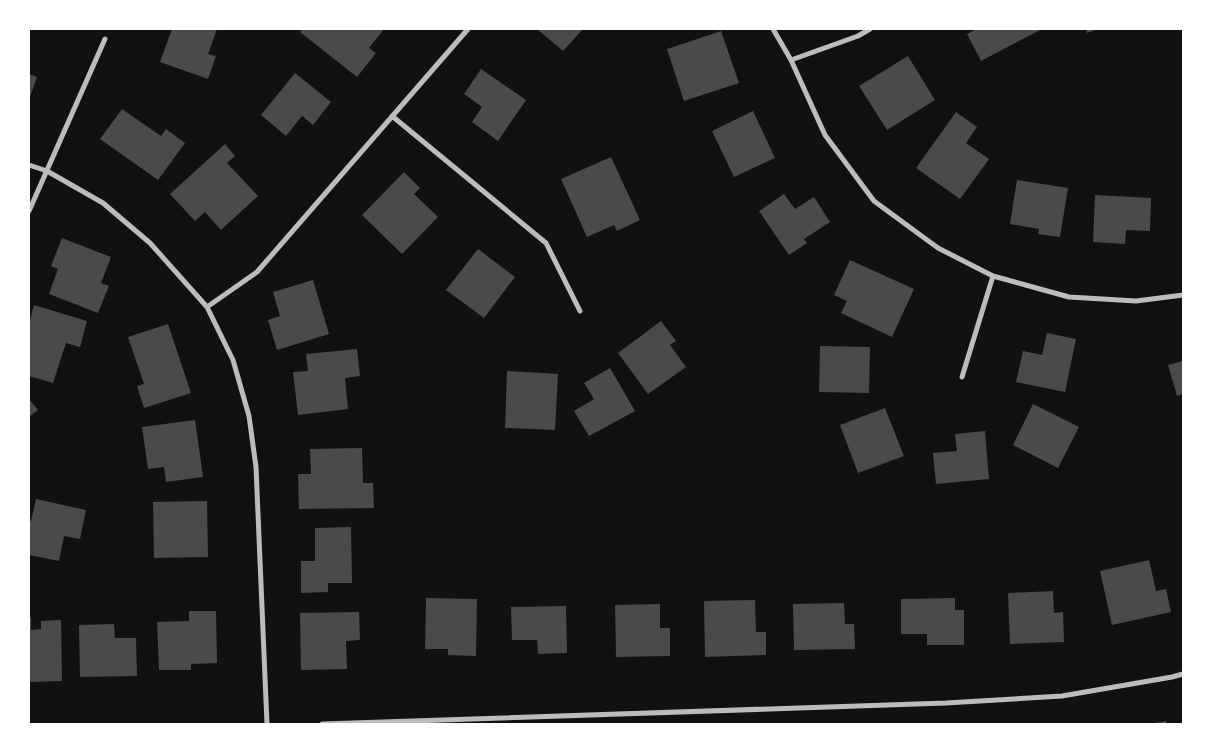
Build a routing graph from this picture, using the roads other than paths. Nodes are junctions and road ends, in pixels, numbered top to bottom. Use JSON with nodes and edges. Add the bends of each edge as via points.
{"nodes":[{"id":1,"x":468,"y":29,"type":"edge"},
{"id":2,"x":773,"y":29,"type":"edge"},
{"id":3,"x":870,"y":29,"type":"edge"},
{"id":4,"x":105,"y":39,"type":"dead end"},
{"id":5,"x":791,"y":60,"type":"junction"},
{"id":6,"x":392,"y":116,"type":"junction"},
{"id":7,"x":29,"y":165,"type":"edge"},
{"id":8,"x":47,"y":171,"type":"junction"},
{"id":9,"x":29,"y":211,"type":"edge"},
{"id":10,"x":993,"y":276,"type":"junction"},
{"id":11,"x":1183,"y":296,"type":"edge"},
{"id":12,"x":207,"y":307,"type":"junction"},
{"id":13,"x":580,"y":311,"type":"dead end"},
{"id":14,"x":962,"y":378,"type":"dead end"},
{"id":15,"x":1183,"y":674,"type":"edge"},
{"id":16,"x":267,"y":724,"type":"edge"},
{"id":17,"x":322,"y":724,"type":"edge"}],
"edges":[{"from":1,"to":6,"type":"street"},
{"from":2,"to":5,"type":"street"},
{"from":3,"to":5,"type":"street"},
{"from":4,"to":8,"type":"street"},
{"from":5,"to":10,"type":"street","via":[[825,136],[874,201],[938,248]]},
{"from":6,"to":12,"type":"street","via":[[257,272]]},
{"from":6,"to":13,"type":"street","via":[[546,243]]},
{"from":7,"to":8,"type":"street"},
{"from":8,"to":9,"type":"street"},
{"from":8,"to":12,"type":"street","via":[[103,203],[150,243]]},
{"from":10,"to":11,"type":"street","via":[[1069,297],[1136,301]]},
{"from":10,"to":14,"type":"street"},
{"from":12,"to":16,"type":"street","via":[[233,360],[249,416],[256,467]]},
{"from":15,"to":17,"type":"street","via":[[1062,696],[1033,698]]}]}
